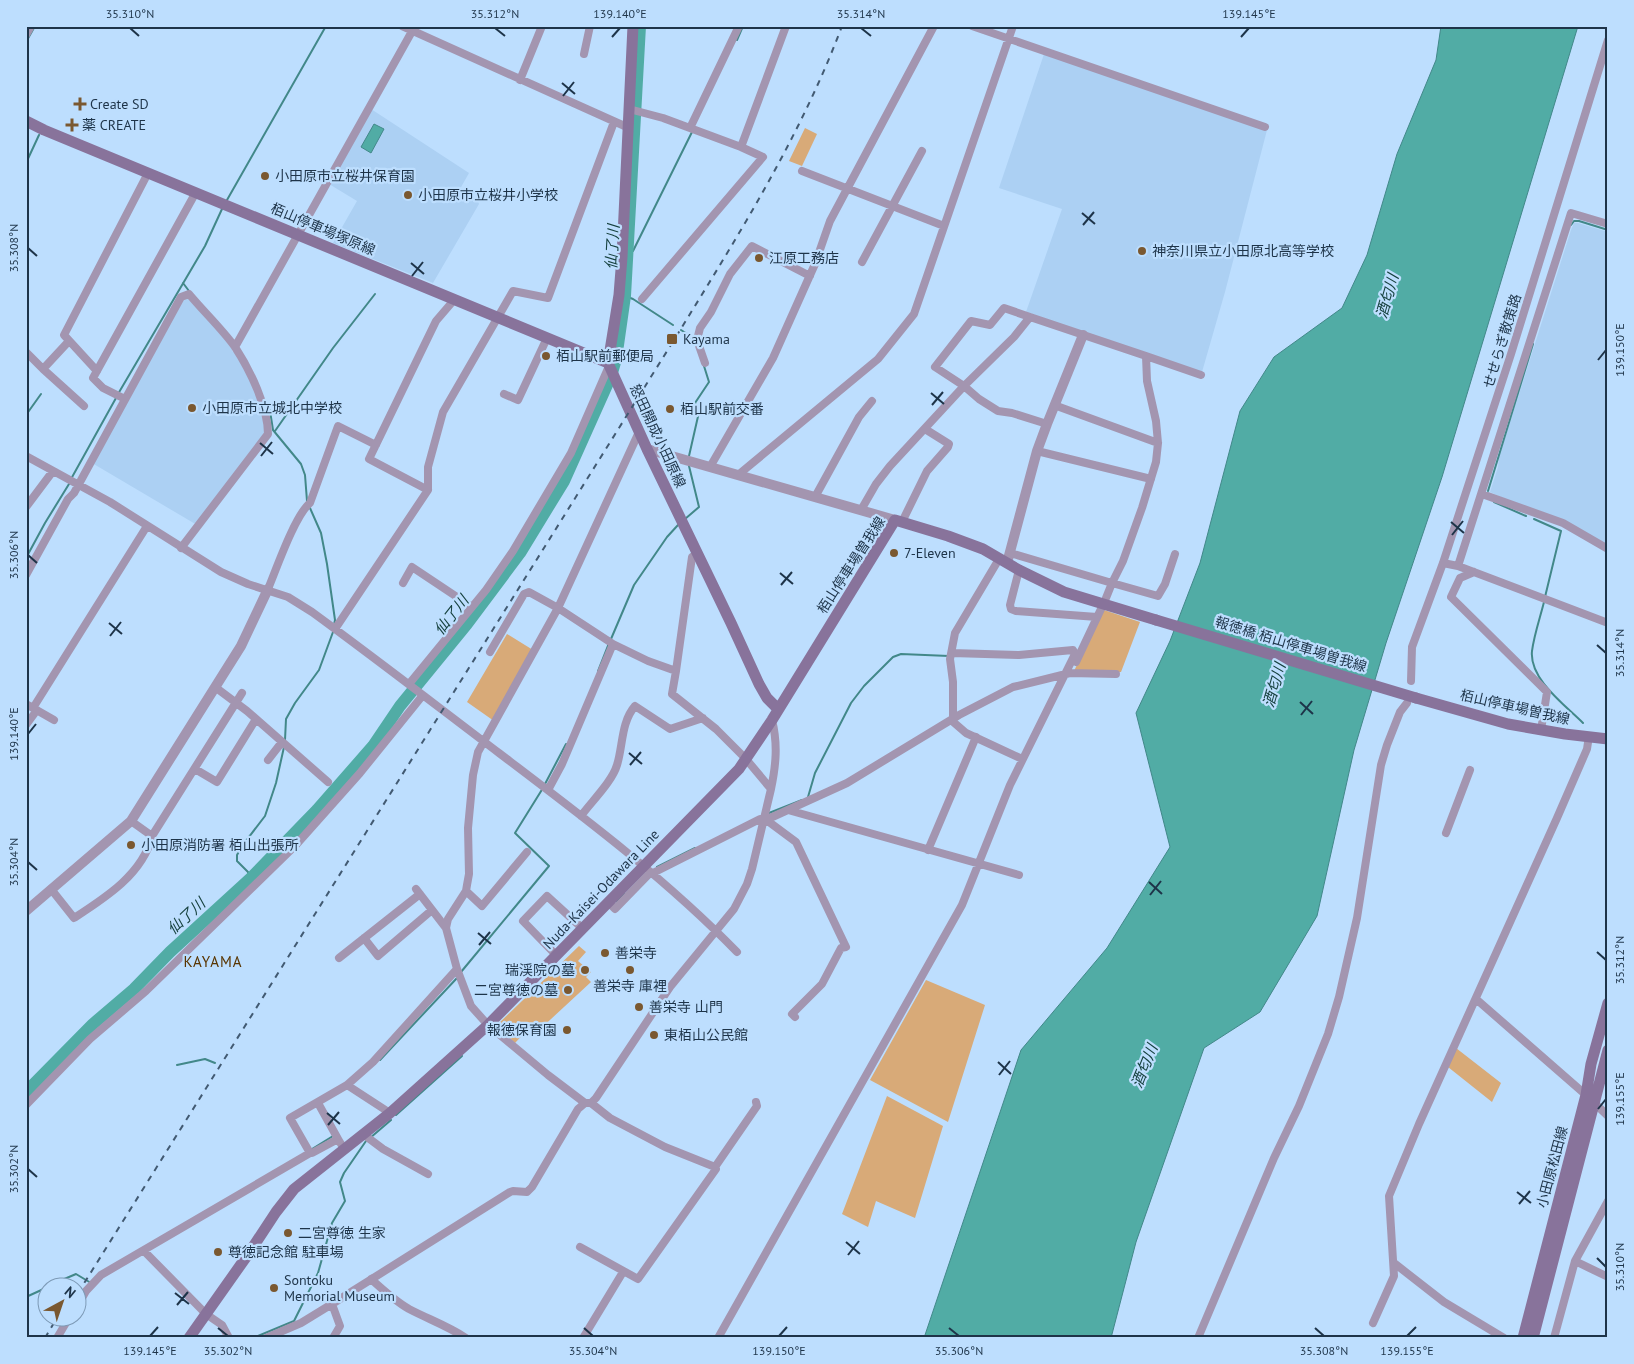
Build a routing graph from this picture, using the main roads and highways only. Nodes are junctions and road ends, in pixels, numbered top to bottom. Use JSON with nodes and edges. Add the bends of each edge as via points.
{"nodes":[{"id":1,"x":633,"y":26,"type":"edge"},
{"id":2,"x":26,"y":122,"type":"edge"},
{"id":3,"x":609,"y":364,"type":"junction"},
{"id":4,"x":1156,"y":620,"type":"joint"},
{"id":5,"x":1411,"y":700,"type":"joint"},
{"id":6,"x":778,"y":709,"type":"junction"},
{"id":7,"x":1608,"y":738,"type":"edge"},
{"id":8,"x":1608,"y":1003,"type":"edge"},
{"id":9,"x":1608,"y":1050,"type":"edge"},
{"id":10,"x":1590,"y":1099,"type":"junction"},
{"id":11,"x":189,"y":1338,"type":"edge"},
{"id":12,"x":1523,"y":1338,"type":"edge"},
{"id":13,"x":1532,"y":1338,"type":"edge"}],
"edges":[{"from":1,"to":3,"type":"main road","via":[[634,110],[629,128],[621,270]]},
{"from":2,"to":3,"type":"main road","name":"栢山停車場塚原線"},
{"from":3,"to":6,"type":"main road","name":"怒田開成小田原線","via":[[759,684]]},
{"from":4,"to":5,"type":"main road","name":"報徳橋 栢山停車場曽我線","bridge":true},
{"from":4,"to":6,"type":"main road","name":"栢山停車場曽我線","via":[[1064,592],[1019,570],[1005,558],[899,522]]},
{"from":5,"to":7,"type":"main road","name":"栢山停車場曽我線","via":[[1541,730]]},
{"from":6,"to":11,"type":"main road","name":"Nuda-Kaisei-Odawara Line","via":[[746,759],[650,870],[608,902],[488,1024],[390,1113],[363,1134],[341,1144],[288,1195]]},
{"from":8,"to":10,"type":"main road","name":"小田原松田線","via":[[1591,1064]]},
{"from":9,"to":10,"type":"main road","name":"小田原松田線"},
{"from":10,"to":12,"type":"main road","name":"小田原松田線"},
{"from":10,"to":13,"type":"main road","name":"小田原松田線"}]}
